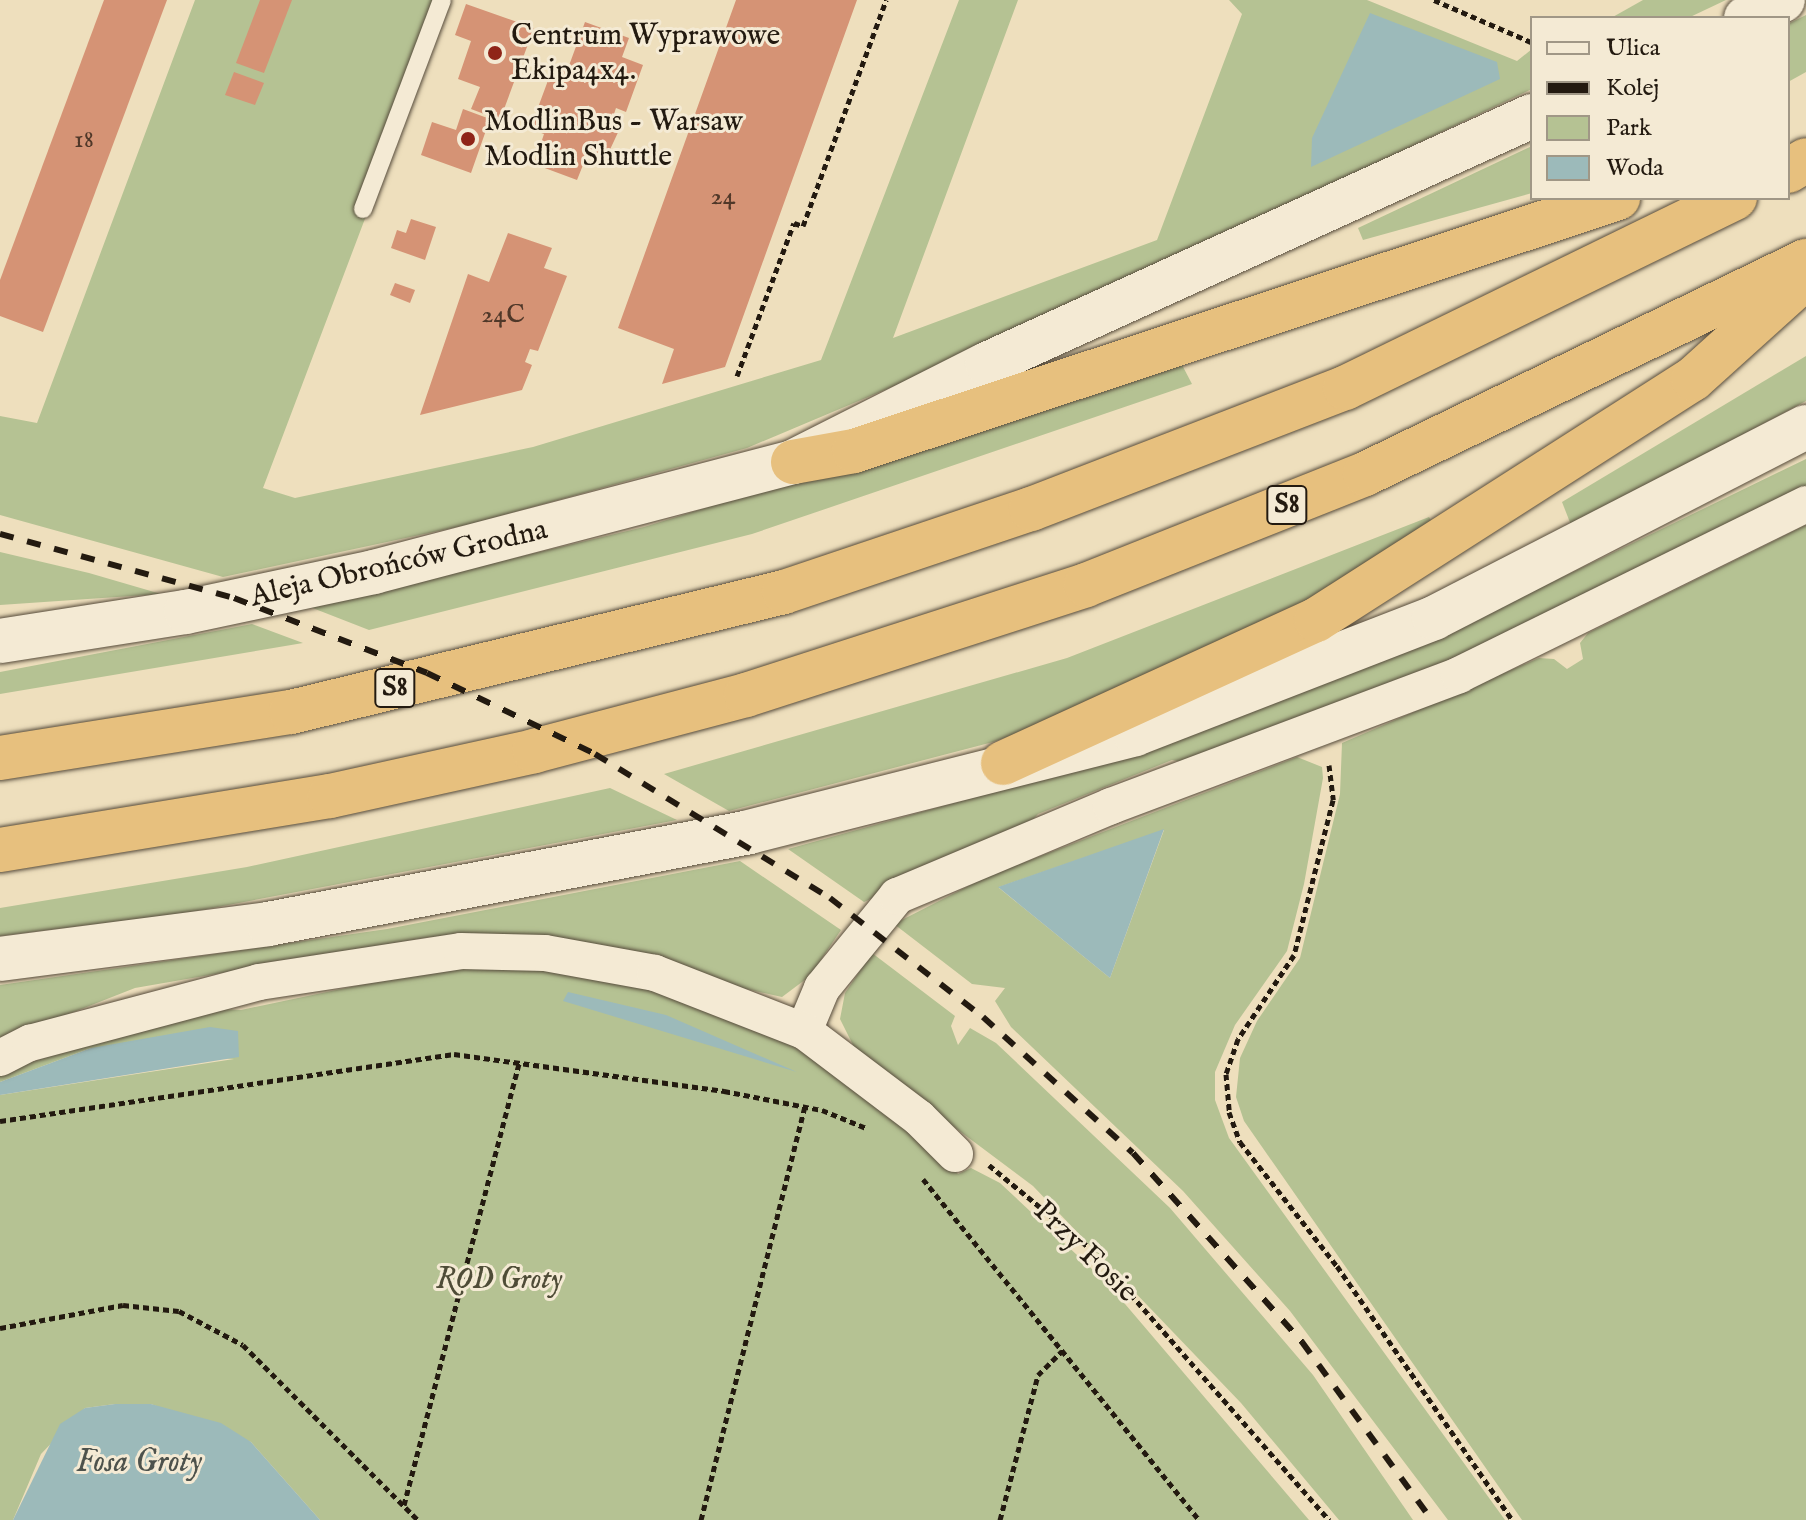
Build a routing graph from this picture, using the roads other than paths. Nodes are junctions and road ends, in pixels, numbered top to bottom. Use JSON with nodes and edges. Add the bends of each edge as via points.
{"nodes":[{"id":1,"x":442,"y":0,"type":"edge"},
{"id":2,"x":1783,"y":0,"type":"edge"},
{"id":3,"x":1750,"y":16,"type":"edge"},
{"id":4,"x":1530,"y":117,"type":"edge"},
{"id":5,"x":1612,"y":200,"type":"edge"},
{"id":6,"x":1731,"y":200,"type":"edge"},
{"id":7,"x":363,"y":209,"type":"dead end"},
{"id":8,"x":1806,"y":261,"type":"edge"},
{"id":9,"x":1806,"y":277,"type":"edge"},
{"id":10,"x":1806,"y":427,"type":"edge"},
{"id":11,"x":793,"y":462,"type":"junction"},
{"id":12,"x":1806,"y":504,"type":"edge"},
{"id":13,"x":0,"y":641,"type":"edge"},
{"id":14,"x":0,"y":758,"type":"edge"},
{"id":15,"x":1003,"y":763,"type":"junction"},
{"id":16,"x":0,"y":850,"type":"edge"},
{"id":17,"x":0,"y":959,"type":"edge"},
{"id":18,"x":804,"y":1031,"type":"junction"},
{"id":19,"x":0,"y":1058,"type":"edge"},
{"id":20,"x":955,"y":1154,"type":"road end"}],
"edges":[{"from":1,"to":7,"type":"lane"},
{"from":2,"to":3,"type":"main road"},
{"from":4,"to":11,"type":"main road","name":"Aleja Obrońców Grodna","via":[[987,364]]},
{"from":5,"to":11,"type":"highway","via":[[854,451]]},
{"from":6,"to":14,"type":"highway","number":"S8","via":[[1345,388],[1031,509],[784,592],[291,712]]},
{"from":8,"to":16,"type":"highway","number":"S8","via":[[1365,474],[1086,585],[746,695],[330,796]]},
{"from":9,"to":15,"type":"highway","via":[[1693,379],[1316,620]]},
{"from":10,"to":15,"type":"main road","via":[[1434,618],[1135,734]]},
{"from":11,"to":13,"type":"main road","name":"Aleja Obrońców Grodna","via":[[374,572],[186,612]]},
{"from":12,"to":18,"type":"street","via":[[1459,675],[1111,806],[897,896],[822,988]]},
{"from":15,"to":17,"type":"main road","via":[[749,832],[283,922]]},
{"from":18,"to":19,"type":"street","via":[[640,969],[545,953],[461,951],[259,982],[30,1043]]},
{"from":18,"to":20,"type":"street","via":[[919,1118]]}]}
